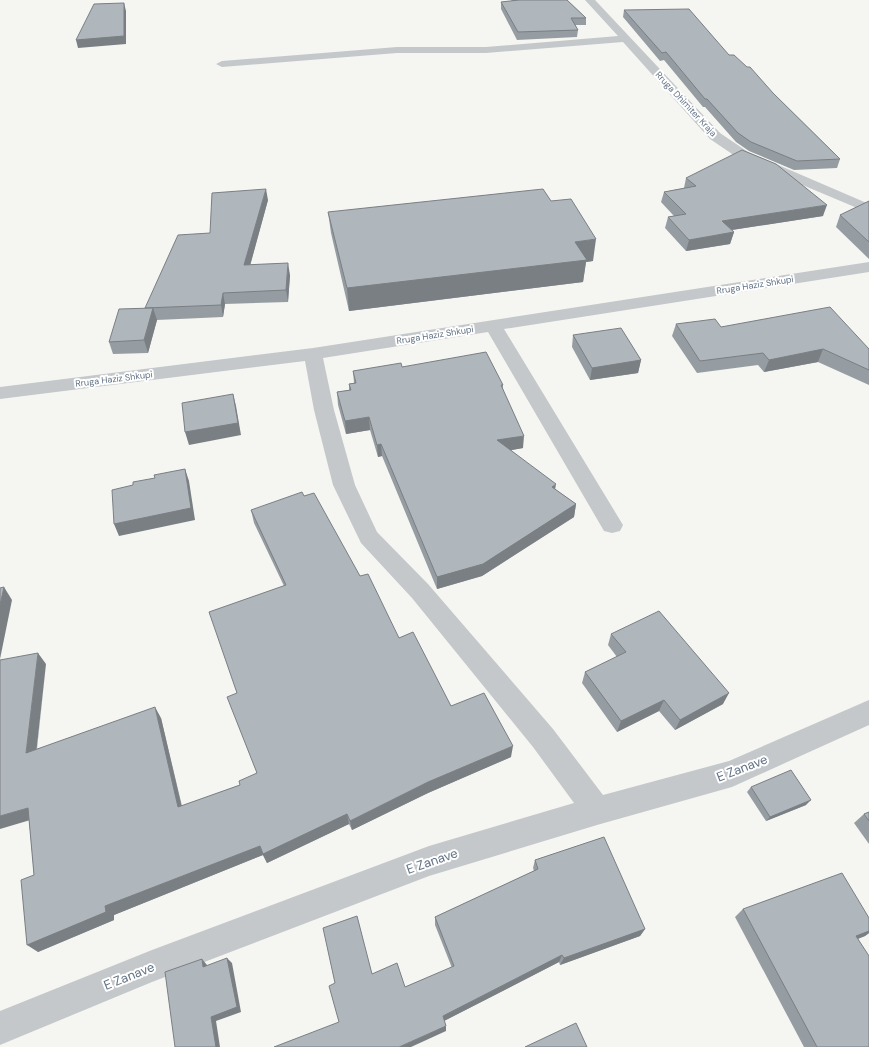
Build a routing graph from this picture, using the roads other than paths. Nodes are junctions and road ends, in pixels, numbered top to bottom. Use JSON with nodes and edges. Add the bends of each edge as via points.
{"nodes":[{"id":1,"x":590,"y":0,"type":"edge"},
{"id":2,"x":625,"y":39,"type":"junction"},
{"id":3,"x":222,"y":64,"type":"dead end"},
{"id":4,"x":869,"y":209,"type":"edge"},
{"id":5,"x":869,"y":267,"type":"edge"},
{"id":6,"x":494,"y":326,"type":"junction"},
{"id":7,"x":313,"y":354,"type":"junction"},
{"id":8,"x":0,"y":393,"type":"edge"},
{"id":9,"x":612,"y":525,"type":"dead end"},
{"id":10,"x":869,"y":712,"type":"edge"},
{"id":11,"x":597,"y":811,"type":"junction"},
{"id":12,"x":0,"y":1028,"type":"edge"}],
"edges":[{"from":1,"to":2,"type":"street","name":"Rruga Dhimiter Kraja"},
{"from":2,"to":3,"type":"street","via":[[486,50],[397,50]]},
{"from":2,"to":4,"type":"street","name":"Rruga Dhimiter Kraja","via":[[715,136],[743,155]]},
{"from":5,"to":6,"type":"street","name":"Rruga Haziz Shkupi"},
{"from":6,"to":7,"type":"street","name":"Rruga Haziz Shkupi"},
{"from":6,"to":9,"type":"street"},
{"from":7,"to":8,"type":"street","name":"Rruga Haziz Shkupi"},
{"from":7,"to":11,"type":"street","via":[[324,410],[344,485],[368,537],[420,591],[543,738]]},
{"from":10,"to":11,"type":"street","name":"E Zanave","via":[[732,774]]},
{"from":11,"to":12,"type":"street","name":"E Zanave","via":[[429,861],[152,966]]}]}
